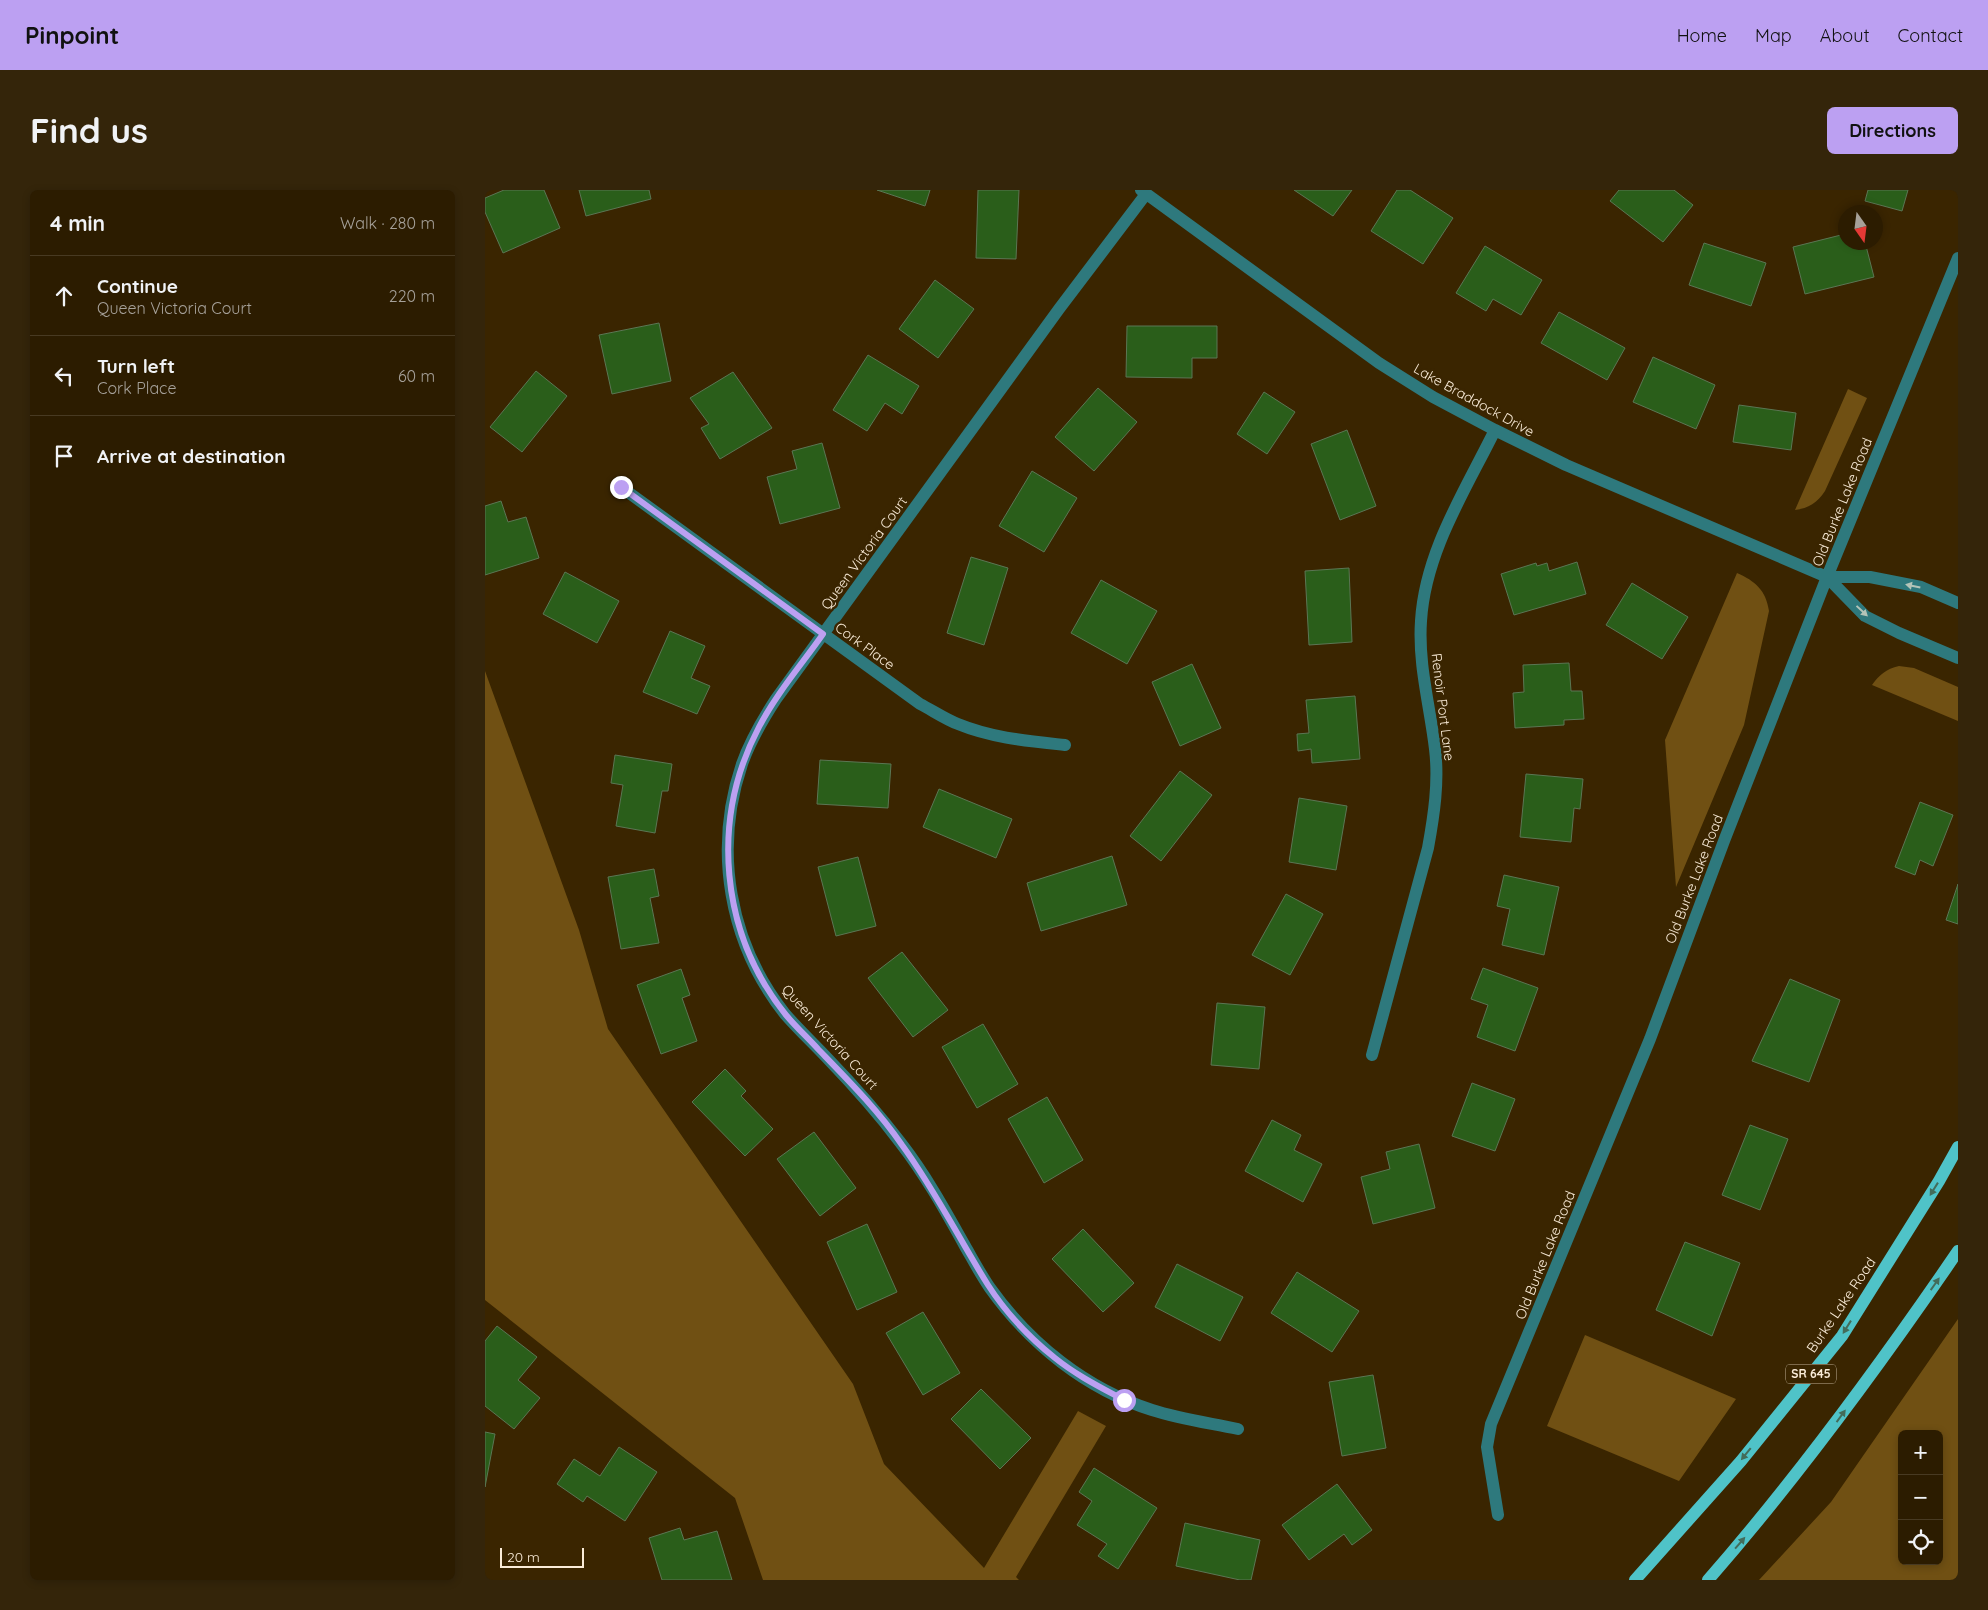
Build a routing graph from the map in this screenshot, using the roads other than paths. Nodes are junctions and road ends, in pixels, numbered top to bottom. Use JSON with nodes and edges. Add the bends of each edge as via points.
{"nodes":[{"id":1,"x":1143,"y":192,"type":"edge"},
{"id":2,"x":1958,"y":258,"type":"edge"},
{"id":3,"x":1495,"y":430,"type":"junction"},
{"id":4,"x":621,"y":487,"type":"dead end"},
{"id":5,"x":1827,"y":577,"type":"junction"},
{"id":6,"x":1958,"y":603,"type":"edge"},
{"id":7,"x":823,"y":634,"type":"junction"},
{"id":8,"x":1958,"y":658,"type":"edge"},
{"id":9,"x":1065,"y":745,"type":"dead end"},
{"id":10,"x":1372,"y":1054,"type":"dead end"},
{"id":11,"x":1958,"y":1147,"type":"edge"},
{"id":12,"x":1958,"y":1250,"type":"edge"},
{"id":13,"x":1238,"y":1429,"type":"dead end"},
{"id":14,"x":1498,"y":1515,"type":"dead end"},
{"id":15,"x":1635,"y":1580,"type":"edge"},
{"id":16,"x":1708,"y":1580,"type":"edge"}],
"edges":[{"from":1,"to":3,"type":"street","name":"Lake Braddock Drive","via":[[1379,363]]},
{"from":1,"to":7,"type":"street","name":"Queen Victoria Court"},
{"from":2,"to":5,"type":"street","name":"Old Burke Lake Road"},
{"from":3,"to":5,"type":"street","name":"Lake Braddock Drive","via":[[1566,465]]},
{"from":3,"to":10,"type":"street","name":"Renoir Port Lane","via":[[1442,537],[1425,590],[1420,650],[1435,749],[1434,814],[1428,848]]},
{"from":4,"to":7,"type":"street","name":"Cork Place"},
{"from":6,"to":5,"type":"street","name":"Lake Braddock Drive","one_way":true,"via":[[1921,587],[1870,577]]},
{"from":5,"to":8,"type":"street","name":"Lake Braddock Drive","one_way":true,"via":[[1865,616]]},
{"from":5,"to":14,"type":"street","name":"Old Burke Lake Road","via":[[1650,1039],[1491,1424],[1487,1447]]},
{"from":7,"to":9,"type":"street","name":"Cork Place","via":[[920,704],[956,724],[1016,740]]},
{"from":7,"to":13,"type":"street","name":"Queen Victoria Court","via":[[759,726],[743,762],[732,800],[727,868],[734,912],[757,971],[787,1016],[901,1143],[934,1191],[989,1287],[1038,1343],[1080,1376],[1124,1400],[1153,1410]]},
{"from":11,"to":15,"type":"main road","name":"Burke Lake Road","number":"SR 645","one_way":true,"via":[[1842,1336],[1741,1461]]},
{"from":16,"to":12,"type":"main road","one_way":true,"via":[[1805,1465]]}]}
